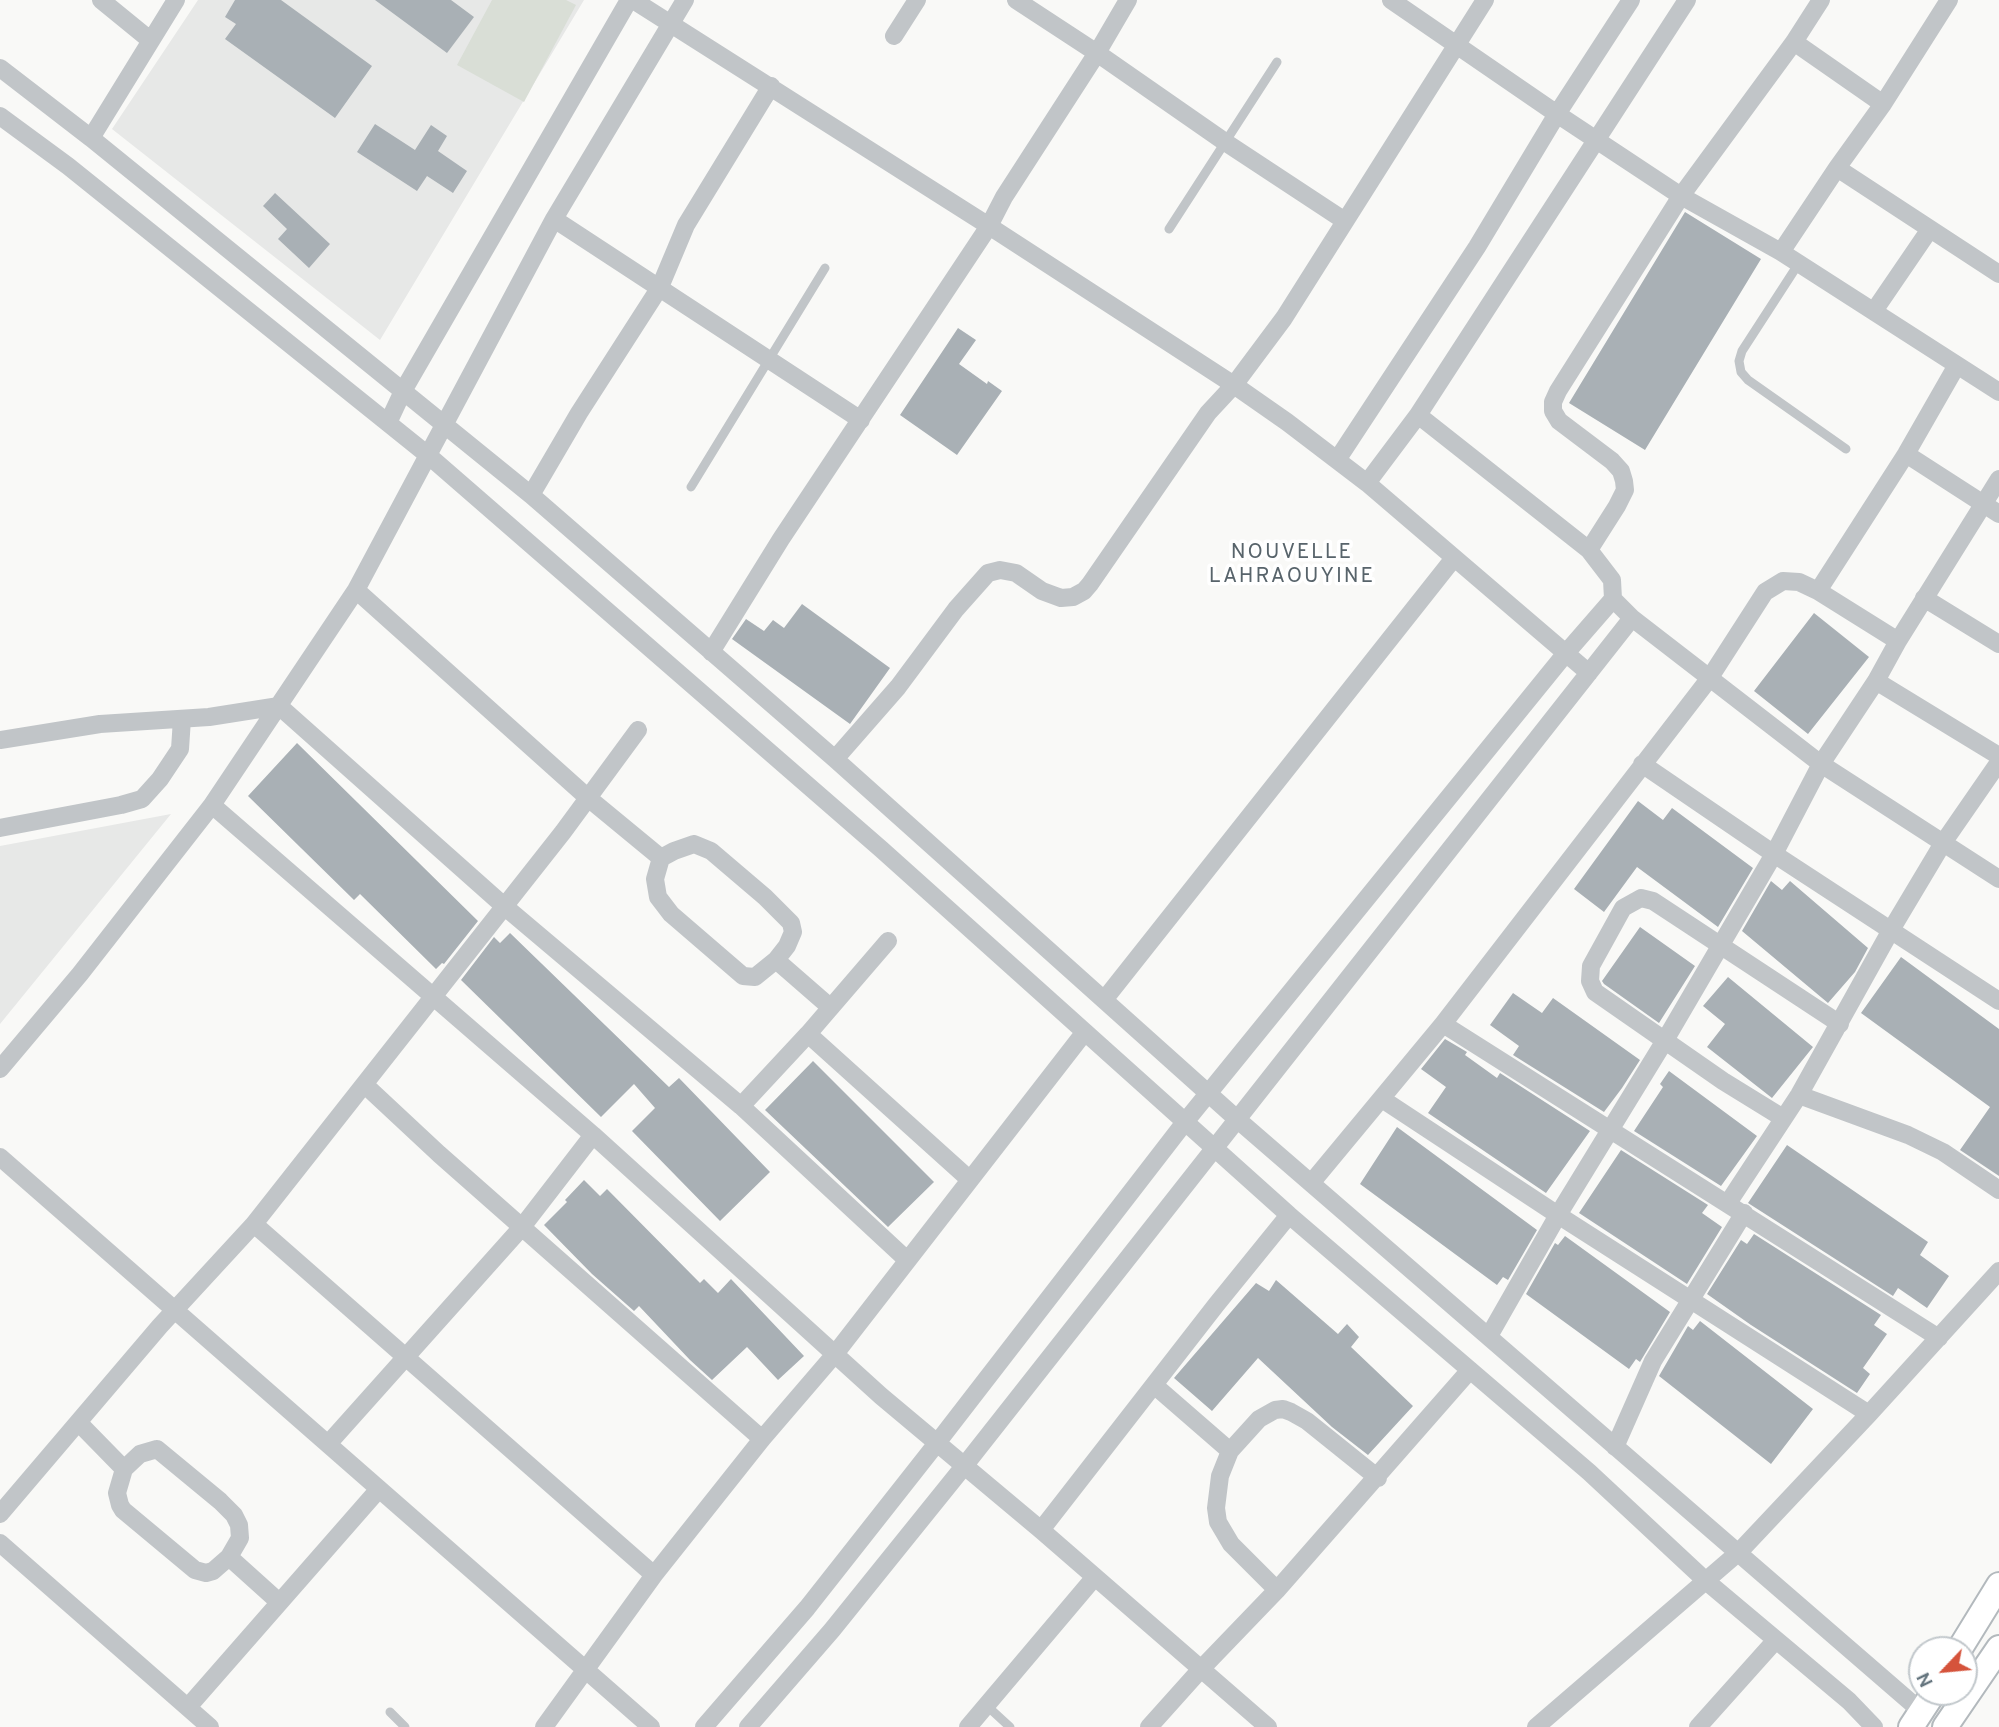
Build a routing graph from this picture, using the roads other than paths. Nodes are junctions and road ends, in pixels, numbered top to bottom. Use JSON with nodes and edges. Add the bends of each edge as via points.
{"nodes":[{"id":1,"x":101,"y":0,"type":"edge"},
{"id":2,"x":176,"y":0,"type":"edge"},
{"id":3,"x":631,"y":0,"type":"edge"},
{"id":4,"x":685,"y":0,"type":"edge"},
{"id":5,"x":917,"y":0,"type":"edge"},
{"id":6,"x":1016,"y":0,"type":"edge"},
{"id":7,"x":1128,"y":0,"type":"edge"},
{"id":8,"x":1391,"y":0,"type":"edge"},
{"id":9,"x":1485,"y":0,"type":"edge"},
{"id":10,"x":1631,"y":0,"type":"edge"},
{"id":11,"x":1687,"y":0,"type":"edge"},
{"id":12,"x":1821,"y":0,"type":"edge"},
{"id":13,"x":1949,"y":0,"type":"edge"},
{"id":14,"x":669,"y":25,"type":"junction"},
{"id":15,"x":894,"y":36,"type":"dead end"},
{"id":16,"x":150,"y":40,"type":"junction"},
{"id":17,"x":1794,"y":42,"type":"junction"},
{"id":18,"x":1456,"y":44,"type":"junction"},
{"id":19,"x":1097,"y":52,"type":"junction"},
{"id":20,"x":1277,"y":62,"type":"dead end"},
{"id":21,"x":0,"y":68,"type":"edge"},
{"id":22,"x":771,"y":86,"type":"junction"},
{"id":23,"x":1883,"y":104,"type":"junction"},
{"id":24,"x":1556,"y":114,"type":"junction"},
{"id":25,"x":0,"y":116,"type":"edge"},
{"id":26,"x":91,"y":138,"type":"junction"},
{"id":27,"x":1595,"y":139,"type":"junction"},
{"id":28,"x":1225,"y":142,"type":"junction"},
{"id":29,"x":1837,"y":168,"type":"junction"},
{"id":30,"x":1681,"y":196,"type":"junction"},
{"id":31,"x":554,"y":219,"type":"junction"},
{"id":32,"x":1345,"y":221,"type":"junction"},
{"id":33,"x":989,"y":226,"type":"junction"},
{"id":34,"x":1169,"y":229,"type":"dead end"},
{"id":35,"x":1930,"y":229,"type":"junction"},
{"id":36,"x":1781,"y":252,"type":"junction"},
{"id":37,"x":1799,"y":263,"type":"junction"},
{"id":38,"x":825,"y":268,"type":"dead end"},
{"id":39,"x":1999,"y":274,"type":"edge"},
{"id":40,"x":660,"y":287,"type":"junction"},
{"id":41,"x":1874,"y":311,"type":"junction"},
{"id":42,"x":768,"y":360,"type":"junction"},
{"id":43,"x":1957,"y":365,"type":"junction"},
{"id":44,"x":1234,"y":385,"type":"junction"},
{"id":45,"x":403,"y":391,"type":"junction"},
{"id":46,"x":1999,"y":392,"type":"edge"},
{"id":47,"x":1418,"y":415,"type":"junction"},
{"id":48,"x":861,"y":420,"type":"junction"},
{"id":49,"x":388,"y":423,"type":"junction"},
{"id":50,"x":445,"y":426,"type":"junction"},
{"id":51,"x":1846,"y":449,"type":"dead end"},
{"id":52,"x":1906,"y":454,"type":"junction"},
{"id":53,"x":429,"y":456,"type":"junction"},
{"id":54,"x":1337,"y":460,"type":"junction"},
{"id":55,"x":1999,"y":479,"type":"edge"},
{"id":56,"x":1367,"y":483,"type":"junction"},
{"id":57,"x":691,"y":487,"type":"dead end"},
{"id":58,"x":531,"y":495,"type":"junction"},
{"id":59,"x":1984,"y":504,"type":"junction"},
{"id":60,"x":1999,"y":514,"type":"edge"},
{"id":61,"x":1589,"y":550,"type":"junction"},
{"id":62,"x":1454,"y":558,"type":"junction"},
{"id":63,"x":356,"y":590,"type":"junction"},
{"id":64,"x":1818,"y":591,"type":"junction"},
{"id":65,"x":1924,"y":598,"type":"junction"},
{"id":66,"x":1613,"y":599,"type":"junction"},
{"id":67,"x":1632,"y":618,"type":"junction"},
{"id":68,"x":1898,"y":641,"type":"junction"},
{"id":69,"x":1999,"y":644,"type":"edge"},
{"id":70,"x":711,"y":652,"type":"junction"},
{"id":71,"x":1566,"y":653,"type":"junction"},
{"id":72,"x":1589,"y":673,"type":"junction"},
{"id":73,"x":1709,"y":679,"type":"junction"},
{"id":74,"x":1876,"y":681,"type":"junction"},
{"id":75,"x":279,"y":706,"type":"junction"},
{"id":76,"x":182,"y":719,"type":"junction"},
{"id":77,"x":638,"y":730,"type":"dead end"},
{"id":78,"x":0,"y":740,"type":"edge"},
{"id":79,"x":1999,"y":757,"type":"edge"},
{"id":80,"x":835,"y":760,"type":"junction"},
{"id":81,"x":1999,"y":762,"type":"edge"},
{"id":82,"x":1642,"y":764,"type":"junction"},
{"id":83,"x":1821,"y":764,"type":"junction"},
{"id":84,"x":587,"y":797,"type":"junction"},
{"id":85,"x":212,"y":805,"type":"junction"},
{"id":86,"x":0,"y":828,"type":"edge"},
{"id":87,"x":1943,"y":843,"type":"junction"},
{"id":88,"x":1774,"y":854,"type":"junction"},
{"id":89,"x":661,"y":859,"type":"junction"},
{"id":90,"x":1999,"y":879,"type":"edge"},
{"id":91,"x":504,"y":906,"type":"junction"},
{"id":92,"x":1891,"y":930,"type":"junction"},
{"id":93,"x":888,"y":941,"type":"dead end"},
{"id":94,"x":1719,"y":945,"type":"junction"},
{"id":95,"x":776,"y":960,"type":"junction"},
{"id":96,"x":433,"y":995,"type":"junction"},
{"id":97,"x":1104,"y":1000,"type":"junction"},
{"id":98,"x":1999,"y":1001,"type":"edge"},
{"id":99,"x":830,"y":1007,"type":"junction"},
{"id":100,"x":1443,"y":1024,"type":"junction"},
{"id":101,"x":1840,"y":1024,"type":"junction"},
{"id":102,"x":1084,"y":1033,"type":"junction"},
{"id":103,"x":808,"y":1034,"type":"junction"},
{"id":104,"x":1664,"y":1042,"type":"junction"},
{"id":105,"x":0,"y":1069,"type":"edge"},
{"id":106,"x":365,"y":1085,"type":"junction"},
{"id":107,"x":1209,"y":1094,"type":"junction"},
{"id":108,"x":1799,"y":1095,"type":"junction"},
{"id":109,"x":1382,"y":1099,"type":"junction"},
{"id":110,"x":741,"y":1106,"type":"junction"},
{"id":111,"x":1783,"y":1118,"type":"junction"},
{"id":112,"x":1238,"y":1119,"type":"junction"},
{"id":113,"x":1185,"y":1122,"type":"junction"},
{"id":114,"x":1609,"y":1131,"type":"junction"},
{"id":115,"x":593,"y":1135,"type":"junction"},
{"id":116,"x":1213,"y":1149,"type":"junction"},
{"id":117,"x":0,"y":1157,"type":"edge"},
{"id":118,"x":970,"y":1180,"type":"junction"},
{"id":119,"x":1312,"y":1182,"type":"junction"},
{"id":120,"x":1999,"y":1190,"type":"edge"},
{"id":121,"x":1736,"y":1208,"type":"junction"},
{"id":122,"x":1289,"y":1215,"type":"junction"},
{"id":123,"x":1558,"y":1215,"type":"junction"},
{"id":124,"x":254,"y":1224,"type":"junction"},
{"id":125,"x":523,"y":1227,"type":"junction"},
{"id":126,"x":907,"y":1260,"type":"junction"},
{"id":127,"x":1999,"y":1271,"type":"edge"},
{"id":128,"x":1692,"y":1300,"type":"junction"},
{"id":129,"x":176,"y":1309,"type":"junction"},
{"id":130,"x":1489,"y":1336,"type":"junction"},
{"id":131,"x":1939,"y":1338,"type":"junction"},
{"id":132,"x":835,"y":1354,"type":"junction"},
{"id":133,"x":405,"y":1358,"type":"junction"},
{"id":134,"x":1470,"y":1370,"type":"junction"},
{"id":135,"x":1154,"y":1385,"type":"junction"},
{"id":136,"x":1869,"y":1414,"type":"junction"},
{"id":137,"x":79,"y":1423,"type":"junction"},
{"id":138,"x":762,"y":1439,"type":"junction"},
{"id":139,"x":937,"y":1443,"type":"junction"},
{"id":140,"x":328,"y":1444,"type":"junction"},
{"id":141,"x":1615,"y":1447,"type":"junction"},
{"id":142,"x":1230,"y":1451,"type":"junction"},
{"id":143,"x":965,"y":1465,"type":"junction"},
{"id":144,"x":124,"y":1469,"type":"junction"},
{"id":145,"x":1378,"y":1478,"type":"junction"},
{"id":146,"x":379,"y":1489,"type":"junction"},
{"id":147,"x":0,"y":1514,"type":"edge"},
{"id":148,"x":1041,"y":1530,"type":"junction"},
{"id":149,"x":0,"y":1543,"type":"edge"},
{"id":150,"x":1738,"y":1552,"type":"junction"},
{"id":151,"x":229,"y":1557,"type":"junction"},
{"id":152,"x":654,"y":1576,"type":"junction"},
{"id":153,"x":1094,"y":1578,"type":"junction"},
{"id":154,"x":1706,"y":1581,"type":"junction"},
{"id":155,"x":1999,"y":1585,"type":"edge"},
{"id":156,"x":1277,"y":1590,"type":"junction"},
{"id":157,"x":279,"y":1602,"type":"junction"},
{"id":158,"x":1968,"y":1636,"type":"edge"},
{"id":159,"x":1775,"y":1641,"type":"junction"},
{"id":160,"x":1999,"y":1648,"type":"edge"},
{"id":161,"x":1201,"y":1669,"type":"junction"},
{"id":162,"x":587,"y":1670,"type":"junction"},
{"id":163,"x":986,"y":1705,"type":"junction"},
{"id":164,"x":188,"y":1707,"type":"junction"},
{"id":165,"x":1922,"y":1710,"type":"edge"},
{"id":166,"x":390,"y":1712,"type":"dead end"},
{"id":167,"x":210,"y":1727,"type":"edge"},
{"id":168,"x":405,"y":1727,"type":"edge"},
{"id":169,"x":544,"y":1727,"type":"edge"},
{"id":170,"x":651,"y":1727,"type":"edge"},
{"id":171,"x":704,"y":1727,"type":"edge"},
{"id":172,"x":748,"y":1727,"type":"edge"},
{"id":173,"x":968,"y":1727,"type":"edge"},
{"id":174,"x":1010,"y":1727,"type":"edge"},
{"id":175,"x":1149,"y":1727,"type":"edge"},
{"id":176,"x":1268,"y":1727,"type":"edge"},
{"id":177,"x":1536,"y":1727,"type":"edge"},
{"id":178,"x":1698,"y":1727,"type":"edge"},
{"id":179,"x":1874,"y":1727,"type":"edge"},
{"id":180,"x":1945,"y":1727,"type":"edge"}],
"edges":[{"from":1,"to":16,"type":"street"},
{"from":2,"to":16,"type":"street"},
{"from":3,"to":14,"type":"street"},
{"from":3,"to":45,"type":"street"},
{"from":4,"to":14,"type":"street"},
{"from":5,"to":15,"type":"street"},
{"from":6,"to":19,"type":"street"},
{"from":7,"to":19,"type":"street"},
{"from":8,"to":18,"type":"street"},
{"from":9,"to":18,"type":"street"},
{"from":10,"to":24,"type":"street"},
{"from":11,"to":27,"type":"street"},
{"from":12,"to":17,"type":"street"},
{"from":13,"to":23,"type":"street"},
{"from":14,"to":22,"type":"street"},
{"from":14,"to":31,"type":"street"},
{"from":16,"to":26,"type":"street"},
{"from":17,"to":23,"type":"street"},
{"from":17,"to":30,"type":"street"},
{"from":18,"to":24,"type":"street"},
{"from":18,"to":32,"type":"street"},
{"from":19,"to":28,"type":"street"},
{"from":19,"to":33,"type":"street"},
{"from":20,"to":28,"type":"lane"},
{"from":21,"to":26,"type":"street"},
{"from":22,"to":33,"type":"street"},
{"from":22,"to":40,"type":"street","via":[[692,215]]},
{"from":23,"to":29,"type":"street"},
{"from":24,"to":27,"type":"street"},
{"from":24,"to":54,"type":"street","via":[[1478,247]]},
{"from":25,"to":49,"type":"street"},
{"from":26,"to":45,"type":"street"},
{"from":27,"to":30,"type":"street"},
{"from":27,"to":47,"type":"street"},
{"from":28,"to":32,"type":"street"},
{"from":28,"to":34,"type":"lane"},
{"from":29,"to":35,"type":"street"},
{"from":29,"to":36,"type":"street"},
{"from":30,"to":36,"type":"street"},
{"from":30,"to":61,"type":"street","via":[[1553,402],[1559,421],[1612,461],[1625,481],[1625,491]]},
{"from":31,"to":40,"type":"street"},
{"from":31,"to":50,"type":"street"},
{"from":32,"to":44,"type":"street","via":[[1284,318]]},
{"from":33,"to":44,"type":"street"},
{"from":33,"to":48,"type":"street"},
{"from":35,"to":39,"type":"street"},
{"from":35,"to":41,"type":"street"},
{"from":36,"to":37,"type":"street"},
{"from":37,"to":41,"type":"street"},
{"from":37,"to":51,"type":"lane","via":[[1742,351],[1741,372]]},
{"from":38,"to":42,"type":"lane"},
{"from":40,"to":42,"type":"street"},
{"from":40,"to":58,"type":"street"},
{"from":41,"to":43,"type":"street"},
{"from":42,"to":48,"type":"street"},
{"from":42,"to":57,"type":"lane"},
{"from":43,"to":46,"type":"street"},
{"from":43,"to":52,"type":"street"},
{"from":44,"to":54,"type":"street"},
{"from":44,"to":80,"type":"street","via":[[1208,413],[1084,591],[1061,598],[1016,573],[988,573]]},
{"from":45,"to":49,"type":"street"},
{"from":45,"to":50,"type":"street"},
{"from":47,"to":56,"type":"street"},
{"from":47,"to":61,"type":"street"},
{"from":48,"to":70,"type":"street"},
{"from":49,"to":53,"type":"street"},
{"from":50,"to":53,"type":"street"},
{"from":50,"to":58,"type":"street"},
{"from":52,"to":59,"type":"street"},
{"from":52,"to":64,"type":"street"},
{"from":53,"to":63,"type":"street"},
{"from":53,"to":102,"type":"street","via":[[871,840]]},
{"from":54,"to":56,"type":"street"},
{"from":55,"to":59,"type":"street"},
{"from":56,"to":62,"type":"street"},
{"from":58,"to":70,"type":"street"},
{"from":59,"to":60,"type":"street"},
{"from":59,"to":65,"type":"street"},
{"from":61,"to":66,"type":"street","via":[[1612,580]]},
{"from":62,"to":71,"type":"street"},
{"from":62,"to":97,"type":"street"},
{"from":63,"to":75,"type":"street"},
{"from":63,"to":84,"type":"street"},
{"from":64,"to":68,"type":"street"},
{"from":64,"to":73,"type":"street","via":[[1791,580],[1765,592]]},
{"from":65,"to":68,"type":"street"},
{"from":65,"to":69,"type":"street"},
{"from":66,"to":67,"type":"street"},
{"from":66,"to":71,"type":"street"},
{"from":67,"to":72,"type":"street"},
{"from":67,"to":73,"type":"street"},
{"from":68,"to":74,"type":"street"},
{"from":70,"to":80,"type":"street"},
{"from":71,"to":72,"type":"street"},
{"from":71,"to":107,"type":"street"},
{"from":72,"to":112,"type":"street"},
{"from":73,"to":82,"type":"street"},
{"from":73,"to":83,"type":"street"},
{"from":74,"to":79,"type":"street"},
{"from":74,"to":83,"type":"street"},
{"from":75,"to":76,"type":"street"},
{"from":75,"to":85,"type":"street"},
{"from":75,"to":91,"type":"street"},
{"from":76,"to":78,"type":"street","via":[[100,724]]},
{"from":76,"to":86,"type":"street","via":[[180,749],[142,799]]},
{"from":77,"to":84,"type":"street"},
{"from":80,"to":97,"type":"street"},
{"from":81,"to":87,"type":"street"},
{"from":82,"to":88,"type":"street"},
{"from":82,"to":100,"type":"street"},
{"from":83,"to":87,"type":"street"},
{"from":83,"to":88,"type":"street"},
{"from":84,"to":89,"type":"street"},
{"from":84,"to":91,"type":"street"},
{"from":85,"to":96,"type":"street"},
{"from":85,"to":105,"type":"street"},
{"from":87,"to":90,"type":"street"},
{"from":87,"to":92,"type":"street"},
{"from":88,"to":92,"type":"street"},
{"from":88,"to":94,"type":"street"},
{"from":89,"to":95,"type":"street","via":[[655,879],[658,897],[702,942],[748,978]]},
{"from":89,"to":95,"type":"street","via":[[684,846],[701,845],[765,897],[793,928]]},
{"from":91,"to":96,"type":"street"},
{"from":91,"to":110,"type":"street"},
{"from":92,"to":98,"type":"street"},
{"from":92,"to":101,"type":"street"},
{"from":93,"to":99,"type":"street"},
{"from":94,"to":101,"type":"street"},
{"from":94,"to":104,"type":"street"},
{"from":94,"to":104,"type":"street","via":[[1653,901],[1641,898],[1623,908],[1591,966],[1592,986],[1599,998]]},
{"from":95,"to":99,"type":"street"},
{"from":96,"to":106,"type":"street"},
{"from":96,"to":115,"type":"street"},
{"from":97,"to":107,"type":"street"},
{"from":99,"to":103,"type":"street"},
{"from":100,"to":109,"type":"street"},
{"from":100,"to":114,"type":"street"},
{"from":101,"to":108,"type":"street"},
{"from":102,"to":113,"type":"street"},
{"from":102,"to":118,"type":"street"},
{"from":103,"to":110,"type":"street"},
{"from":103,"to":118,"type":"street"},
{"from":104,"to":111,"type":"street"},
{"from":104,"to":114,"type":"street"},
{"from":106,"to":124,"type":"street"},
{"from":106,"to":125,"type":"street"},
{"from":107,"to":112,"type":"street"},
{"from":107,"to":113,"type":"street"},
{"from":108,"to":111,"type":"street"},
{"from":108,"to":120,"type":"street","via":[[1908,1135],[1943,1152]]},
{"from":109,"to":119,"type":"street"},
{"from":109,"to":123,"type":"street"},
{"from":110,"to":126,"type":"street"},
{"from":111,"to":121,"type":"street"},
{"from":112,"to":116,"type":"street"},
{"from":112,"to":119,"type":"street"},
{"from":113,"to":116,"type":"street"},
{"from":113,"to":139,"type":"street"},
{"from":114,"to":121,"type":"street"},
{"from":114,"to":123,"type":"street"},
{"from":115,"to":125,"type":"street"},
{"from":115,"to":132,"type":"street"},
{"from":116,"to":122,"type":"street"},
{"from":116,"to":143,"type":"street"},
{"from":117,"to":129,"type":"street"},
{"from":118,"to":126,"type":"street"},
{"from":119,"to":130,"type":"street"},
{"from":121,"to":128,"type":"street"},
{"from":121,"to":131,"type":"street"},
{"from":122,"to":134,"type":"street"},
{"from":122,"to":135,"type":"street"},
{"from":123,"to":128,"type":"street"},
{"from":123,"to":130,"type":"street"},
{"from":124,"to":129,"type":"street"},
{"from":124,"to":133,"type":"street"},
{"from":125,"to":133,"type":"street"},
{"from":125,"to":138,"type":"street"},
{"from":126,"to":132,"type":"street"},
{"from":127,"to":131,"type":"street"},
{"from":128,"to":136,"type":"street"},
{"from":128,"to":141,"type":"street","via":[[1653,1361]]},
{"from":129,"to":137,"type":"street"},
{"from":129,"to":140,"type":"street"},
{"from":130,"to":141,"type":"street"},
{"from":131,"to":136,"type":"street"},
{"from":132,"to":138,"type":"street"},
{"from":132,"to":139,"type":"street"},
{"from":133,"to":140,"type":"street"},
{"from":133,"to":152,"type":"street"},
{"from":134,"to":145,"type":"street"},
{"from":134,"to":154,"type":"street"},
{"from":135,"to":142,"type":"street"},
{"from":135,"to":148,"type":"street"},
{"from":136,"to":150,"type":"street"},
{"from":137,"to":144,"type":"street"},
{"from":137,"to":147,"type":"street"},
{"from":138,"to":152,"type":"street"},
{"from":139,"to":143,"type":"street"},
{"from":139,"to":171,"type":"street","via":[[807,1608]]},
{"from":140,"to":146,"type":"street"},
{"from":141,"to":150,"type":"street"},
{"from":142,"to":145,"type":"street","via":[[1259,1419],[1283,1409],[1307,1421]]},
{"from":142,"to":156,"type":"street","via":[[1216,1494],[1218,1522],[1231,1544]]},
{"from":143,"to":148,"type":"street"},
{"from":143,"to":172,"type":"street"},
{"from":144,"to":151,"type":"street","via":[[117,1493],[123,1510],[195,1570],[213,1571]]},
{"from":144,"to":151,"type":"street","via":[[148,1450],[163,1452],[234,1516],[241,1532]]},
{"from":145,"to":156,"type":"street"},
{"from":146,"to":157,"type":"street"},
{"from":146,"to":162,"type":"street"},
{"from":148,"to":153,"type":"street"},
{"from":149,"to":164,"type":"street"},
{"from":150,"to":154,"type":"street"},
{"from":150,"to":165,"type":"street"},
{"from":151,"to":157,"type":"street"},
{"from":152,"to":162,"type":"street"},
{"from":153,"to":161,"type":"street"},
{"from":153,"to":163,"type":"street"},
{"from":154,"to":159,"type":"street"},
{"from":154,"to":177,"type":"street"},
{"from":155,"to":158,"type":"main road"},
{"from":156,"to":161,"type":"street"},
{"from":157,"to":164,"type":"street"},
{"from":159,"to":178,"type":"street"},
{"from":159,"to":179,"type":"street"},
{"from":160,"to":180,"type":"main road"},
{"from":161,"to":175,"type":"street"},
{"from":161,"to":176,"type":"street"},
{"from":162,"to":169,"type":"street"},
{"from":162,"to":170,"type":"street"},
{"from":163,"to":173,"type":"street"},
{"from":163,"to":174,"type":"lane"},
{"from":164,"to":167,"type":"street"},
{"from":166,"to":168,"type":"lane"}]}
